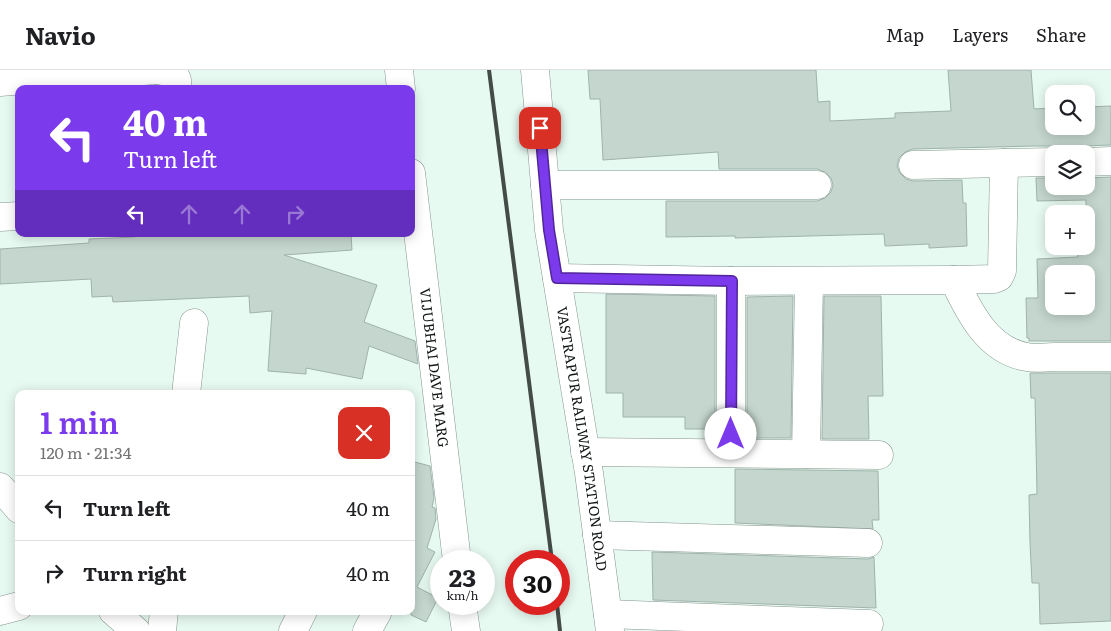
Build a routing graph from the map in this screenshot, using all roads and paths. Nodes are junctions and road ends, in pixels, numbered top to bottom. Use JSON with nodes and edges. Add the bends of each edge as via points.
{"nodes":[{"id":1,"x":156,"y":70,"type":"edge"},
{"id":2,"x":399,"y":70,"type":"edge"},
{"id":3,"x":534,"y":70,"type":"edge"},
{"id":4,"x":0,"y":82,"type":"edge"},
{"id":5,"x":177,"y":85,"type":"edge"},
{"id":6,"x":401,"y":85,"type":"edge"},
{"id":7,"x":1045,"y":162,"type":"edge"},
{"id":8,"x":1095,"y":162,"type":"edge"},
{"id":9,"x":1111,"y":162,"type":"edge"},
{"id":10,"x":1004,"y":163,"type":"junction"},
{"id":11,"x":913,"y":165,"type":"dead end"},
{"id":12,"x":545,"y":185,"type":"junction"},
{"id":13,"x":817,"y":186,"type":"dead end"},
{"id":14,"x":415,"y":207,"type":"edge"},
{"id":15,"x":15,"y":216,"type":"edge"},
{"id":16,"x":0,"y":217,"type":"edge"},
{"id":17,"x":557,"y":278,"type":"junction"},
{"id":18,"x":954,"y":280,"type":"junction"},
{"id":19,"x":732,"y":281,"type":"junction"},
{"id":20,"x":809,"y":281,"type":"junction"},
{"id":21,"x":194,"y":323,"type":"dead end"},
{"id":22,"x":1111,"y":357,"type":"edge"},
{"id":23,"x":186,"y":390,"type":"edge"},
{"id":24,"x":585,"y":452,"type":"junction"},
{"id":25,"x":731,"y":453,"type":"junction"},
{"id":26,"x":806,"y":454,"type":"junction"},
{"id":27,"x":879,"y":455,"type":"dead end"},
{"id":28,"x":0,"y":487,"type":"edge"},
{"id":29,"x":15,"y":504,"type":"edge"},
{"id":30,"x":597,"y":535,"type":"junction"},
{"id":31,"x":868,"y":543,"type":"dead end"},
{"id":32,"x":456,"y":550,"type":"edge"},
{"id":33,"x":15,"y":607,"type":"edge"},
{"id":34,"x":0,"y":611,"type":"edge"},
{"id":35,"x":118,"y":615,"type":"edge"},
{"id":36,"x":164,"y":615,"type":"edge"},
{"id":37,"x":301,"y":615,"type":"edge"},
{"id":38,"x":376,"y":615,"type":"edge"},
{"id":39,"x":464,"y":615,"type":"edge"},
{"id":40,"x":609,"y":622,"type":"edge"},
{"id":41,"x":868,"y":624,"type":"dead end"},
{"id":42,"x":136,"y":631,"type":"edge"},
{"id":43,"x":162,"y":631,"type":"edge"},
{"id":44,"x":293,"y":631,"type":"edge"},
{"id":45,"x":368,"y":631,"type":"edge"},
{"id":46,"x":466,"y":631,"type":"edge"}],
"edges":[{"from":1,"to":4,"type":"street"},
{"from":1,"to":5,"type":"street","via":[[174,73]]},
{"from":2,"to":6,"type":"street"},
{"from":3,"to":12,"type":"street","name":"VASTRAPUR RAILWAY STATION ROAD"},
{"from":7,"to":10,"type":"street"},
{"from":8,"to":9,"type":"street"},
{"from":10,"to":11,"type":"street"},
{"from":10,"to":18,"type":"street","via":[[1002,271],[994,279]]},
{"from":12,"to":13,"type":"street"},
{"from":12,"to":17,"type":"street","name":"VASTRAPUR RAILWAY STATION ROAD"},
{"from":14,"to":32,"type":"street","name":"VIJUBHAI DAVE MARG"},
{"from":15,"to":16,"type":"street"},
{"from":17,"to":19,"type":"street"},
{"from":17,"to":24,"type":"street","name":"VASTRAPUR RAILWAY STATION ROAD"},
{"from":18,"to":20,"type":"street"},
{"from":18,"to":22,"type":"street","via":[[976,322],[993,342],[1006,351],[1028,357]]},
{"from":19,"to":20,"type":"street"},
{"from":19,"to":25,"type":"street"},
{"from":20,"to":26,"type":"street"},
{"from":21,"to":23,"type":"street"},
{"from":24,"to":25,"type":"street"},
{"from":24,"to":30,"type":"street","name":"VASTRAPUR RAILWAY STATION ROAD"},
{"from":25,"to":26,"type":"street"},
{"from":26,"to":27,"type":"street"},
{"from":28,"to":29,"type":"street"},
{"from":30,"to":31,"type":"street"},
{"from":30,"to":40,"type":"street","name":"VASTRAPUR RAILWAY STATION ROAD"},
{"from":33,"to":34,"type":"street"},
{"from":35,"to":42,"type":"street"},
{"from":36,"to":43,"type":"street"},
{"from":37,"to":44,"type":"street"},
{"from":38,"to":45,"type":"street"},
{"from":39,"to":46,"type":"street"},
{"from":40,"to":41,"type":"street"}]}
